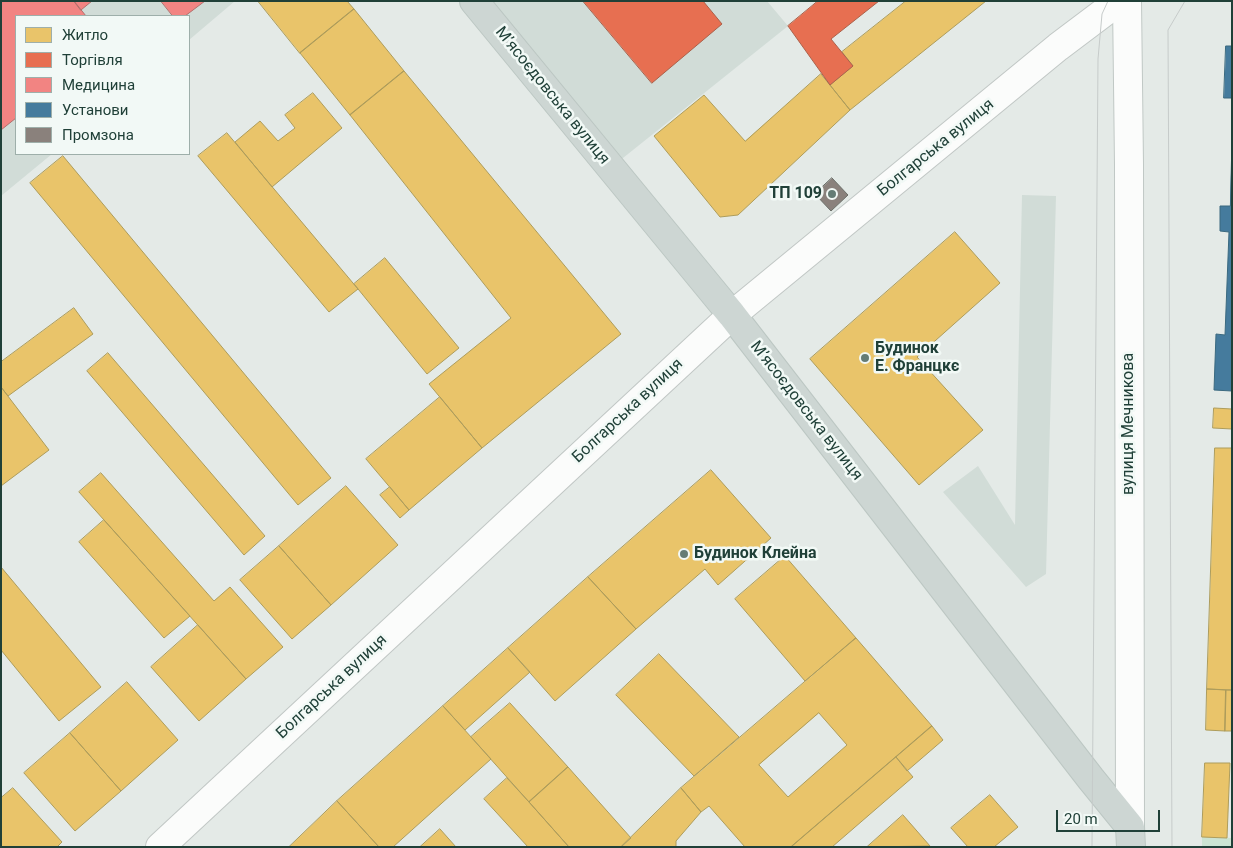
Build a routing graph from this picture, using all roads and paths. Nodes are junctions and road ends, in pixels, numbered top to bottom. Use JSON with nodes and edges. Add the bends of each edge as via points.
{"nodes":[{"id":1,"x":474,"y":1,"type":"edge"},
{"id":2,"x":1119,"y":1,"type":"edge"},
{"id":3,"x":1126,"y":1,"type":"edge"},
{"id":4,"x":732,"y":315,"type":"junction"},
{"id":5,"x":1130,"y":837,"type":"edge"},
{"id":6,"x":160,"y":847,"type":"edge"}],
"edges":[{"from":1,"to":4,"type":"main road","name":"Мʼясоєдовська вулиця"},
{"from":2,"to":4,"type":"street","name":"Болгарська вулиця","via":[[1058,47]]},
{"from":3,"to":5,"type":"street","name":"вулиця Мечникова"},
{"from":4,"to":5,"type":"main road","name":"Мʼясоєдовська вулиця","via":[[1091,779]]},
{"from":4,"to":6,"type":"street","name":"Болгарська вулиця"}]}
